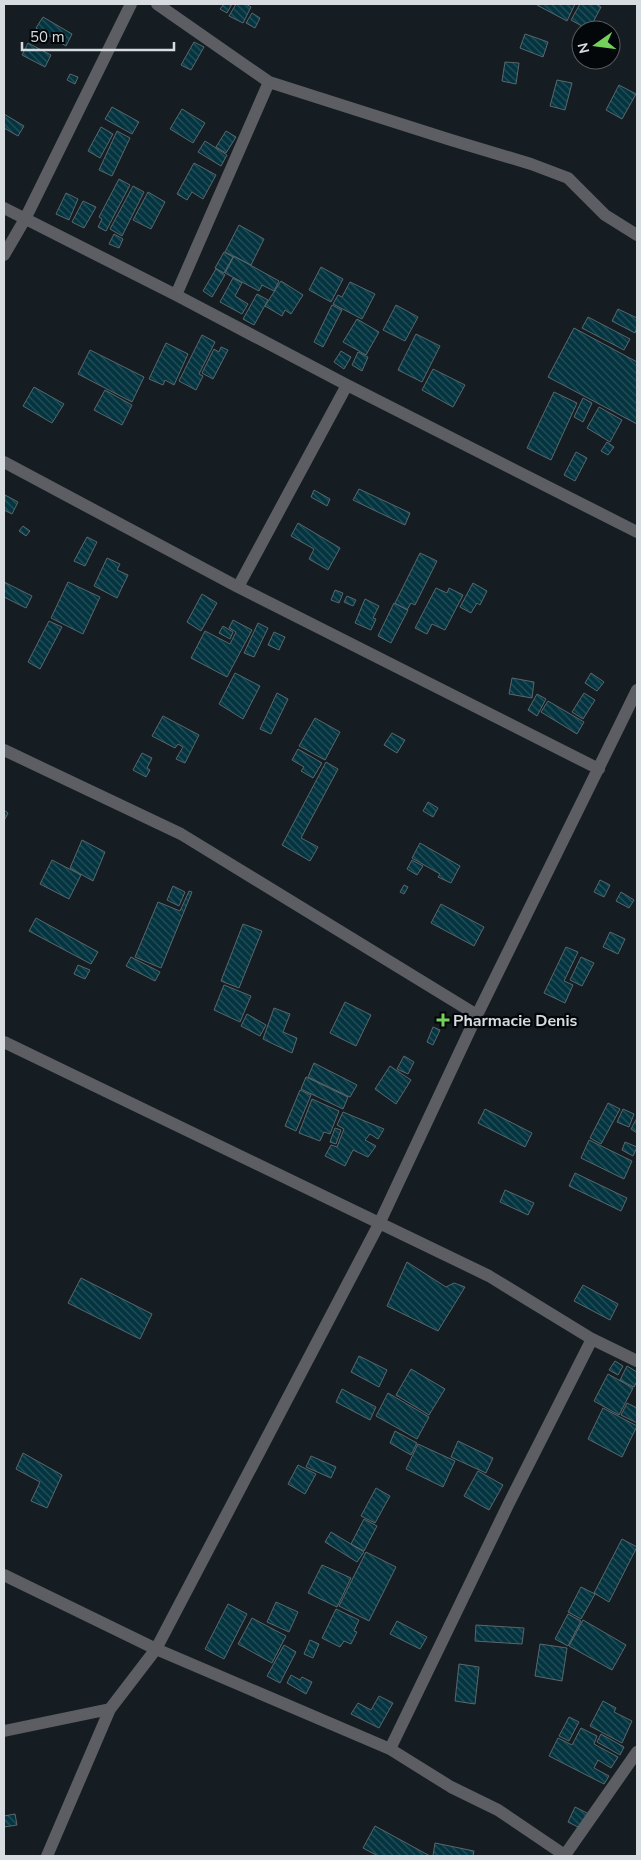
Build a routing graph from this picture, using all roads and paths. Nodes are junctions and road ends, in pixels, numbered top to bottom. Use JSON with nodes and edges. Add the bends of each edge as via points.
{"nodes":[{"id":1,"x":131,"y":4,"type":"edge"},
{"id":2,"x":157,"y":4,"type":"edge"},
{"id":3,"x":269,"y":82,"type":"junction"},
{"id":4,"x":4,"y":208,"type":"edge"},
{"id":5,"x":25,"y":219,"type":"junction"},
{"id":6,"x":637,"y":235,"type":"edge"},
{"id":7,"x":4,"y":255,"type":"edge"},
{"id":8,"x":176,"y":295,"type":"junction"},
{"id":9,"x":347,"y":385,"type":"junction"},
{"id":10,"x":4,"y":462,"type":"edge"},
{"id":11,"x":637,"y":532,"type":"edge"},
{"id":12,"x":238,"y":587,"type":"junction"},
{"id":13,"x":637,"y":690,"type":"edge"},
{"id":14,"x":4,"y":750,"type":"edge"},
{"id":15,"x":599,"y":769,"type":"junction"},
{"id":16,"x":477,"y":1015,"type":"junction"},
{"id":17,"x":4,"y":1042,"type":"edge"},
{"id":18,"x":379,"y":1224,"type":"junction"},
{"id":19,"x":592,"y":1338,"type":"junction"},
{"id":20,"x":637,"y":1361,"type":"edge"},
{"id":21,"x":4,"y":1574,"type":"edge"},
{"id":22,"x":156,"y":1649,"type":"junction"},
{"id":23,"x":110,"y":1709,"type":"junction"},
{"id":24,"x":4,"y":1730,"type":"edge"},
{"id":25,"x":390,"y":1749,"type":"junction"},
{"id":26,"x":637,"y":1752,"type":"edge"},
{"id":27,"x":47,"y":1856,"type":"edge"},
{"id":28,"x":565,"y":1856,"type":"edge"}],
"edges":[{"from":1,"to":5,"type":"street"},
{"from":2,"to":3,"type":"street"},
{"from":3,"to":6,"type":"street","via":[[568,178],[604,215]]},
{"from":3,"to":8,"type":"street"},
{"from":4,"to":5,"type":"street"},
{"from":5,"to":7,"type":"street"},
{"from":5,"to":8,"type":"street"},
{"from":8,"to":9,"type":"street"},
{"from":9,"to":11,"type":"street"},
{"from":9,"to":12,"type":"street"},
{"from":10,"to":12,"type":"street"},
{"from":12,"to":15,"type":"street"},
{"from":13,"to":15,"type":"street"},
{"from":14,"to":16,"type":"street","via":[[181,834]]},
{"from":15,"to":16,"type":"street"},
{"from":16,"to":18,"type":"street"},
{"from":17,"to":18,"type":"street"},
{"from":18,"to":19,"type":"street","via":[[489,1276]]},
{"from":18,"to":22,"type":"street"},
{"from":19,"to":20,"type":"street"},
{"from":19,"to":25,"type":"street"},
{"from":21,"to":22,"type":"street"},
{"from":22,"to":23,"type":"street"},
{"from":22,"to":25,"type":"street"},
{"from":23,"to":24,"type":"street"},
{"from":23,"to":27,"type":"street"},
{"from":25,"to":28,"type":"street","via":[[451,1787],[498,1810]]},
{"from":26,"to":28,"type":"street"}]}
